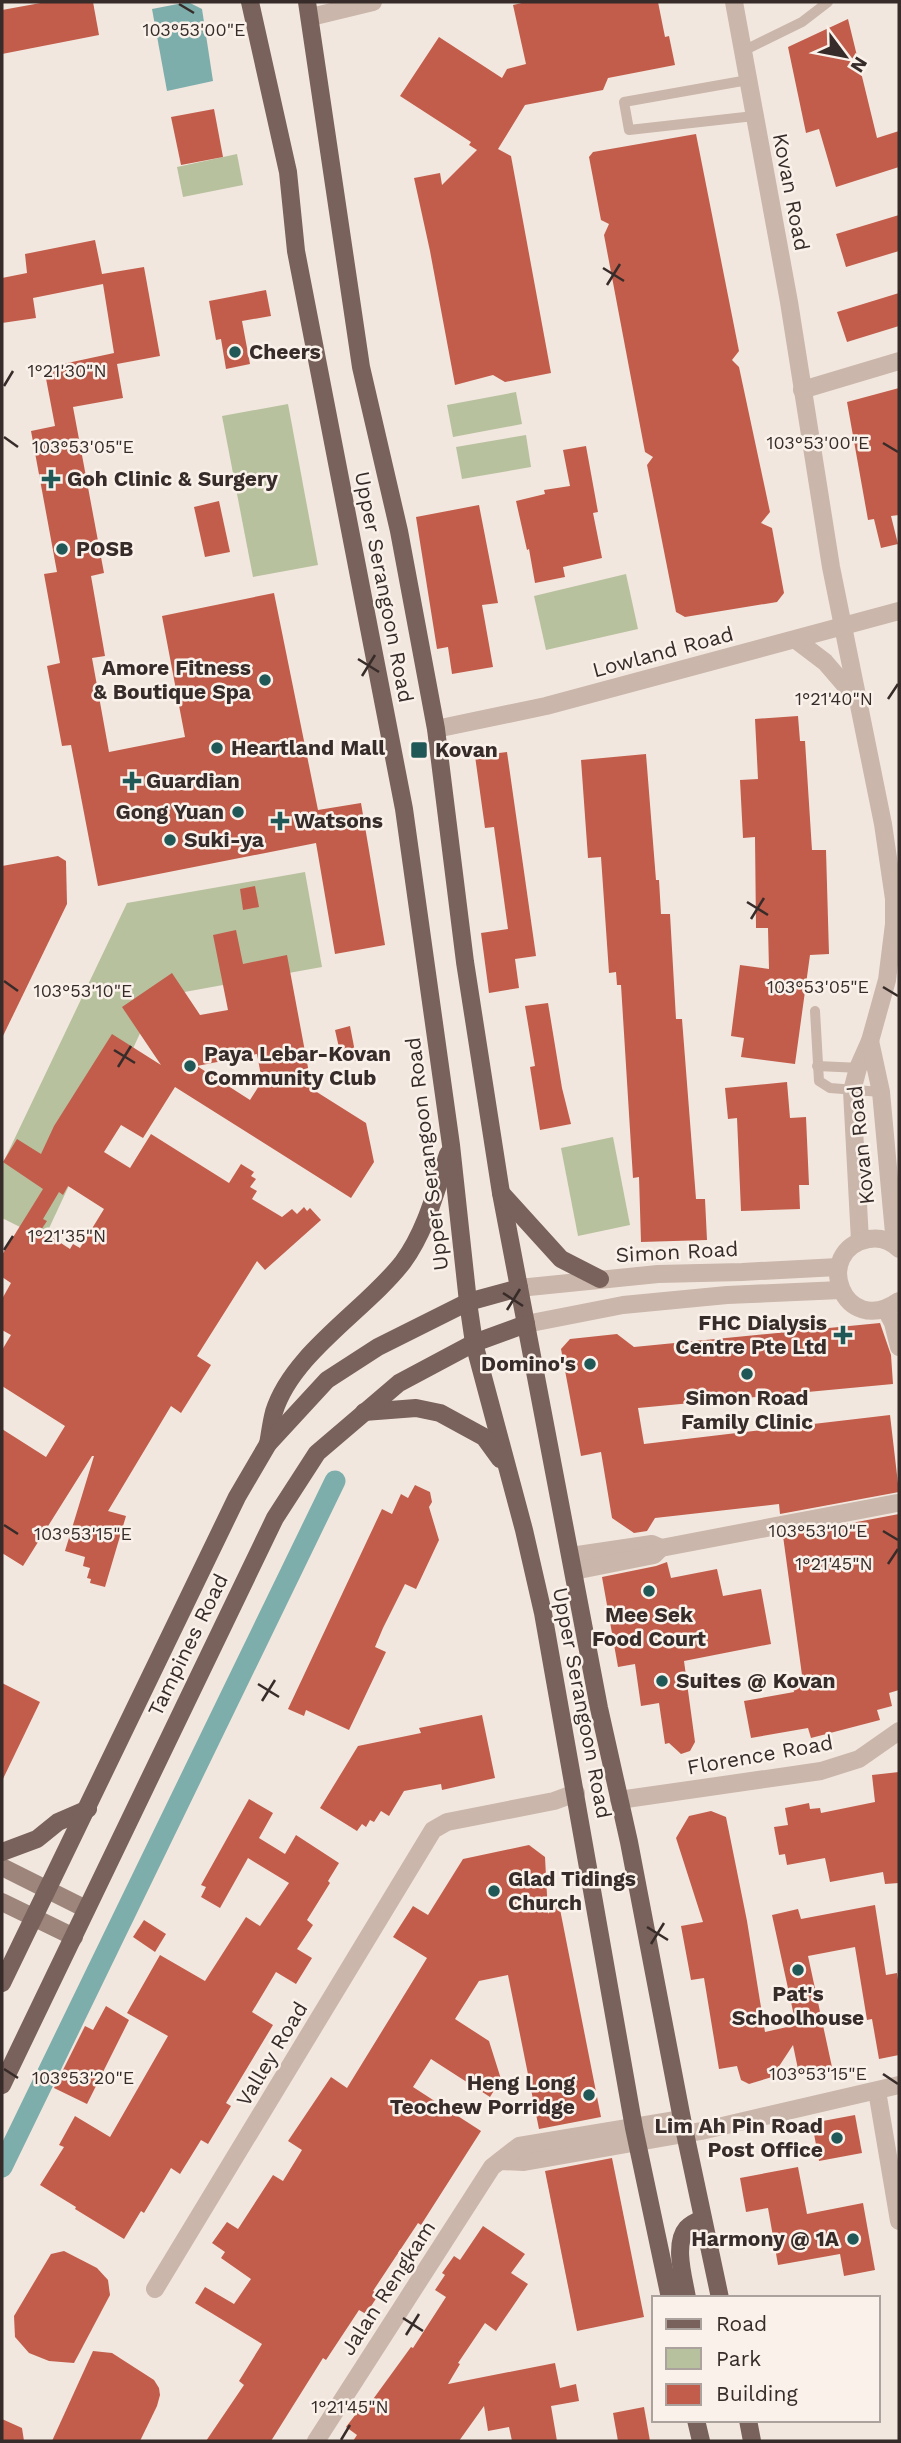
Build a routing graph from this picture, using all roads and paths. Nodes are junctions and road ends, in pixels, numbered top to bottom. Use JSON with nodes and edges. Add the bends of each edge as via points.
{"nodes":[{"id":1,"x":250,"y":2,"type":"edge"},
{"id":2,"x":373,"y":2,"type":"edge"},
{"id":3,"x":734,"y":2,"type":"edge"},
{"id":4,"x":828,"y":2,"type":"edge"},
{"id":5,"x":309,"y":9,"type":"edge"},
{"id":6,"x":743,"y":51,"type":"junction"},
{"id":7,"x":748,"y":80,"type":"junction"},
{"id":8,"x":754,"y":116,"type":"junction"},
{"id":9,"x":899,"y":360,"type":"edge"},
{"id":10,"x":802,"y":390,"type":"junction"},
{"id":11,"x":899,"y":611,"type":"edge"},
{"id":12,"x":843,"y":627,"type":"junction"},
{"id":13,"x":796,"y":640,"type":"junction"},
{"id":14,"x":859,"y":700,"type":"junction"},
{"id":15,"x":436,"y":729,"type":"junction"},
{"id":16,"x":816,"y":1010,"type":"dead end"},
{"id":17,"x":870,"y":1041,"type":"junction"},
{"id":18,"x":817,"y":1066,"type":"junction"},
{"id":19,"x":858,"y":1068,"type":"junction"},
{"id":20,"x":876,"y":1069,"type":"junction"},
{"id":21,"x":852,"y":1091,"type":"junction"},
{"id":22,"x":881,"y":1092,"type":"junction"},
{"id":23,"x":451,"y":1145,"type":"junction"},
{"id":24,"x":501,"y":1193,"type":"junction"},
{"id":25,"x":860,"y":1241,"type":"junction"},
{"id":26,"x":897,"y":1247,"type":"edge"},
{"id":27,"x":838,"y":1267,"type":"junction"},
{"id":28,"x":600,"y":1279,"type":"junction"},
{"id":29,"x":519,"y":1288,"type":"junction"},
{"id":30,"x":841,"y":1290,"type":"junction"},
{"id":31,"x":468,"y":1302,"type":"junction"},
{"id":32,"x":892,"y":1305,"type":"edge"},
{"id":33,"x":526,"y":1324,"type":"junction"},
{"id":34,"x":474,"y":1343,"type":"junction"},
{"id":35,"x":899,"y":1347,"type":"edge"},
{"id":36,"x":364,"y":1412,"type":"junction"},
{"id":37,"x":268,"y":1444,"type":"junction"},
{"id":38,"x":507,"y":1470,"type":"junction"},
{"id":39,"x":897,"y":1503,"type":"dead end"},
{"id":40,"x":573,"y":1564,"type":"junction"},
{"id":41,"x":899,"y":1731,"type":"edge"},
{"id":42,"x":576,"y":1793,"type":"junction"},
{"id":43,"x":619,"y":1800,"type":"junction"},
{"id":44,"x":88,"y":1809,"type":"junction"},
{"id":45,"x":580,"y":1818,"type":"junction"},
{"id":46,"x":427,"y":1842,"type":"junction"},
{"id":47,"x":2,"y":1852,"type":"edge"},
{"id":48,"x":2,"y":1867,"type":"edge"},
{"id":49,"x":48,"y":1890,"type":"junction"},
{"id":50,"x":2,"y":1902,"type":"edge"},
{"id":51,"x":86,"y":1909,"type":"junction"},
{"id":52,"x":34,"y":1917,"type":"junction"},
{"id":53,"x":74,"y":1937,"type":"junction"},
{"id":54,"x":2,"y":1983,"type":"edge"},
{"id":55,"x":2,"y":2085,"type":"edge"},
{"id":56,"x":899,"y":2085,"type":"edge"},
{"id":57,"x":877,"y":2091,"type":"junction"},
{"id":58,"x":683,"y":2126,"type":"junction"},
{"id":59,"x":636,"y":2135,"type":"junction"},
{"id":60,"x":702,"y":2218,"type":"junction"},
{"id":61,"x":899,"y":2221,"type":"edge"},
{"id":62,"x":155,"y":2289,"type":"dead end"},
{"id":63,"x":670,"y":2296,"type":"edge"},
{"id":64,"x":687,"y":2296,"type":"edge"},
{"id":65,"x":720,"y":2296,"type":"edge"},
{"id":66,"x":696,"y":2422,"type":"edge"},
{"id":67,"x":748,"y":2422,"type":"edge"},
{"id":68,"x":316,"y":2441,"type":"edge"},
{"id":69,"x":701,"y":2441,"type":"edge"},
{"id":70,"x":752,"y":2441,"type":"edge"}],
"edges":[{"from":1,"to":23,"type":"main road","name":"Upper Serangoon Road","via":[[288,172],[299,264],[404,809]]},
{"from":2,"to":5,"type":"street"},
{"from":3,"to":6,"type":"street","name":"Kovan Road"},
{"from":4,"to":6,"type":"lane","via":[[802,22]]},
{"from":5,"to":15,"type":"main road","name":"Upper Serangoon Road","via":[[361,367],[399,531]]},
{"from":6,"to":7,"type":"street","name":"Kovan Road"},
{"from":7,"to":8,"type":"street","name":"Kovan Road"},
{"from":7,"to":8,"type":"lane","via":[[624,102],[629,130]]},
{"from":8,"to":10,"type":"street","name":"Kovan Road"},
{"from":9,"to":10,"type":"street"},
{"from":10,"to":12,"type":"street","name":"Kovan Road"},
{"from":11,"to":12,"type":"street","name":"Lowland Road"},
{"from":12,"to":13,"type":"street","name":"Lowland Road"},
{"from":12,"to":14,"type":"street","name":"Kovan Road"},
{"from":13,"to":14,"type":"street","via":[[825,662]]},
{"from":13,"to":15,"type":"street","name":"Lowland Road","via":[[546,706]]},
{"from":14,"to":17,"type":"street","name":"Kovan Road","via":[[894,899],[891,954]]},
{"from":15,"to":24,"type":"main road","name":"Upper Serangoon Road"},
{"from":16,"to":18,"type":"lane"},
{"from":17,"to":19,"type":"street","name":"Kovan Road"},
{"from":17,"to":20,"type":"street","name":"Kovan Road"},
{"from":18,"to":19,"type":"lane"},
{"from":18,"to":21,"type":"lane","via":[[824,1086]]},
{"from":19,"to":20,"type":"lane"},
{"from":19,"to":21,"type":"street","name":"Kovan Road"},
{"from":20,"to":22,"type":"street","name":"Kovan Road"},
{"from":21,"to":22,"type":"lane"},
{"from":21,"to":25,"type":"street","name":"Kovan Road"},
{"from":22,"to":26,"type":"street","name":"Kovan Road"},
{"from":23,"to":31,"type":"main road","name":"Upper Serangoon Road"},
{"from":23,"to":37,"type":"main road","via":[[413,1247],[380,1289],[292,1378],[275,1410]]},
{"from":24,"to":28,"type":"main road","via":[[561,1259]]},
{"from":24,"to":29,"type":"main road","name":"Upper Serangoon Road"},
{"from":25,"to":26,"type":"street","via":[[873,1238]]},
{"from":25,"to":27,"type":"street"},
{"from":27,"to":28,"type":"street","name":"Simon Road"},
{"from":27,"to":30,"type":"street"},
{"from":28,"to":29,"type":"street","name":"Simon Road"},
{"from":29,"to":31,"type":"main road","name":"Tampines Road"},
{"from":29,"to":33,"type":"main road","name":"Upper Serangoon Road"},
{"from":30,"to":32,"type":"street","via":[[857,1307],[869,1311]]},
{"from":30,"to":33,"type":"street","via":[[649,1302]]},
{"from":31,"to":34,"type":"main road","name":"Upper Serangoon Road"},
{"from":31,"to":37,"type":"main road","name":"Tampines Road","via":[[378,1347],[327,1381]]},
{"from":32,"to":35,"type":"street"},
{"from":33,"to":34,"type":"main road","name":"Tampines Road"},
{"from":33,"to":40,"type":"main road","name":"Upper Serangoon Road"},
{"from":34,"to":36,"type":"main road","name":"Tampines Road","via":[[399,1383]]},
{"from":34,"to":38,"type":"main road","name":"Upper Serangoon Road"},
{"from":36,"to":38,"type":"main road","via":[[416,1408],[440,1413],[484,1437]]},
{"from":36,"to":51,"type":"main road","name":"Tampines Road","via":[[317,1453],[275,1518]]},
{"from":37,"to":44,"type":"main road","name":"Tampines Road","via":[[237,1497]]},
{"from":38,"to":42,"type":"main road","name":"Upper Serangoon Road","via":[[543,1613]]},
{"from":39,"to":40,"type":"street","via":[[661,1548],[652,1544]]},
{"from":40,"to":43,"type":"main road","name":"Upper Serangoon Road"},
{"from":41,"to":43,"type":"street","name":"Florence Road","via":[[859,1759],[821,1771]]},
{"from":42,"to":45,"type":"main road","name":"Upper Serangoon Road"},
{"from":42,"to":46,"type":"street","name":"Valley Road","via":[[447,1822],[433,1830]]},
{"from":43,"to":58,"type":"main road","name":"Upper Serangoon Road"},
{"from":44,"to":47,"type":"main road","via":[[58,1822],[37,1839]]},
{"from":44,"to":49,"type":"main road","name":"Tampines Road"},
{"from":45,"to":46,"type":"street","via":[[556,1812],[455,1830]]},
{"from":45,"to":59,"type":"main road","name":"Upper Serangoon Road"},
{"from":46,"to":62,"type":"street","name":"Valley Road"},
{"from":48,"to":49,"type":"main road"},
{"from":49,"to":51,"type":"main road"},
{"from":49,"to":52,"type":"main road","name":"Tampines Road"},
{"from":50,"to":52,"type":"main road"},
{"from":51,"to":53,"type":"main road","name":"Tampines Road"},
{"from":52,"to":53,"type":"main road"},
{"from":52,"to":54,"type":"main road","name":"Tampines Road"},
{"from":53,"to":55,"type":"main road","name":"Tampines Road"},
{"from":56,"to":57,"type":"street","name":"Jalan Rengkam"},
{"from":57,"to":58,"type":"street","name":"Jalan Rengkam"},
{"from":57,"to":61,"type":"street"},
{"from":58,"to":59,"type":"street","name":"Jalan Rengkam"},
{"from":58,"to":60,"type":"main road","name":"Upper Serangoon Road"},
{"from":59,"to":63,"type":"main road","name":"Upper Serangoon Road"},
{"from":59,"to":68,"type":"street","name":"Jalan Rengkam","via":[[519,2146],[490,2169]]},
{"from":60,"to":64,"type":"main road","via":[[682,2236]]},
{"from":60,"to":65,"type":"main road","name":"Upper Serangoon Road"},
{"from":66,"to":69,"type":"main road"},
{"from":67,"to":70,"type":"main road"}]}
